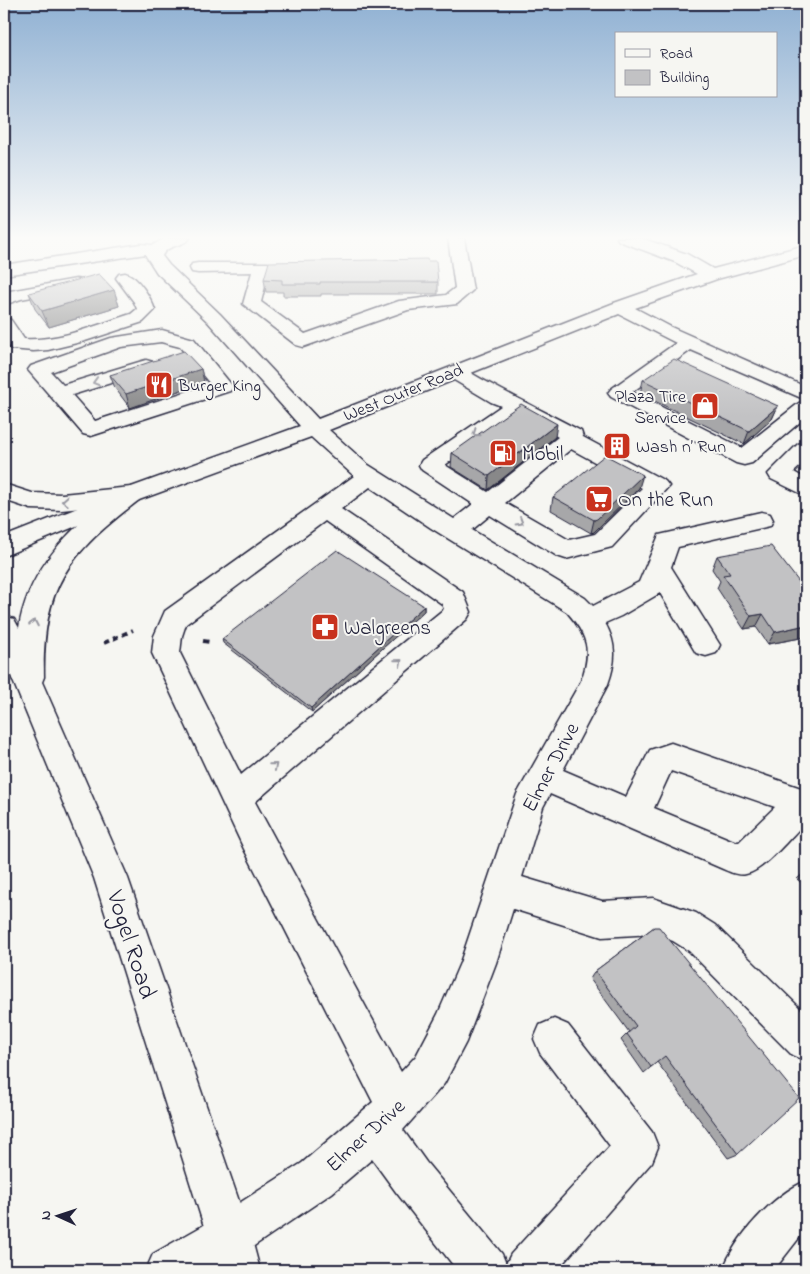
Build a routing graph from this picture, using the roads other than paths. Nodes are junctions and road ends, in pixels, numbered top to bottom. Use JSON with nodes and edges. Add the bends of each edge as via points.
{"nodes":[{"id":1,"x":140,"y":297,"type":"edge"},
{"id":2,"x":211,"y":297,"type":"edge"},
{"id":3,"x":242,"y":297,"type":"edge"},
{"id":4,"x":454,"y":297,"type":"edge"},
{"id":5,"x":647,"y":297,"type":"edge"},
{"id":6,"x":620,"y":307,"type":"junction"},
{"id":7,"x":233,"y":311,"type":"junction"},
{"id":8,"x":4,"y":324,"type":"edge"},
{"id":9,"x":690,"y":342,"type":"junction"},
{"id":10,"x":246,"y":354,"type":"junction"},
{"id":11,"x":184,"y":359,"type":"junction"},
{"id":12,"x":455,"y":372,"type":"junction"},
{"id":13,"x":59,"y":393,"type":"junction"},
{"id":14,"x":806,"y":394,"type":"edge"},
{"id":15,"x":517,"y":405,"type":"junction"},
{"id":16,"x":792,"y":412,"type":"edge"},
{"id":17,"x":314,"y":428,"type":"junction"},
{"id":18,"x":570,"y":439,"type":"junction"},
{"id":19,"x":806,"y":449,"type":"edge"},
{"id":20,"x":369,"y":477,"type":"junction"},
{"id":21,"x":806,"y":488,"type":"edge"},
{"id":22,"x":4,"y":492,"type":"edge"},
{"id":23,"x":131,"y":495,"type":"junction"},
{"id":24,"x":489,"y":504,"type":"junction"},
{"id":25,"x":325,"y":510,"type":"junction"},
{"id":26,"x":761,"y":520,"type":"dead end"},
{"id":27,"x":455,"y":531,"type":"junction"},
{"id":28,"x":4,"y":547,"type":"edge"},
{"id":29,"x":658,"y":568,"type":"junction"},
{"id":30,"x":590,"y":619,"type":"junction"},
{"id":31,"x":4,"y":626,"type":"edge"},
{"id":32,"x":706,"y":645,"type":"dead end"},
{"id":33,"x":17,"y":677,"type":"edge"},
{"id":34,"x":544,"y":777,"type":"junction"},
{"id":35,"x":237,"y":798,"type":"junction"},
{"id":36,"x":634,"y":815,"type":"dead end"},
{"id":37,"x":501,"y":888,"type":"junction"},
{"id":38,"x":554,"y":1039,"type":"dead end"},
{"id":39,"x":806,"y":1041,"type":"edge"},
{"id":40,"x":387,"y":1117,"type":"junction"},
{"id":41,"x":806,"y":1203,"type":"edge"},
{"id":42,"x":233,"y":1253,"type":"edge"},
{"id":43,"x":169,"y":1270,"type":"edge"},
{"id":44,"x":486,"y":1270,"type":"edge"},
{"id":45,"x":527,"y":1270,"type":"edge"},
{"id":46,"x":746,"y":1270,"type":"edge"}],
"edges":[{"from":1,"to":8,"type":"street","via":[[146,310],[137,318],[51,344],[18,345]]},
{"from":2,"to":7,"type":"street"},
{"from":3,"to":7,"type":"street"},
{"from":4,"to":7,"type":"street","via":[[405,304],[303,342]]},
{"from":5,"to":6,"type":"street","name":"West Outer Road"},
{"from":6,"to":9,"type":"street"},
{"from":6,"to":12,"type":"street","name":"West Outer Road"},
{"from":7,"to":10,"type":"street","name":"Elmer Drive"},
{"from":9,"to":14,"type":"street"},
{"from":9,"to":16,"type":"street","via":[[674,363],[618,393],[744,458]]},
{"from":10,"to":11,"type":"street"},
{"from":10,"to":17,"type":"street","name":"Elmer Drive"},
{"from":11,"to":13,"type":"street","one_way":true},
{"from":11,"to":13,"type":"street","via":[[187,343],[162,336],[118,342],[38,370]]},
{"from":11,"to":13,"type":"street","via":[[223,387],[91,429]]},
{"from":12,"to":15,"type":"street","via":[[498,398]]},
{"from":12,"to":17,"type":"street","name":"West Outer Road"},
{"from":15,"to":18,"type":"street","via":[[574,436]]},
{"from":15,"to":24,"type":"street","one_way":true,"via":[[430,465]]},
{"from":17,"to":20,"type":"street","name":"Elmer Drive"},
{"from":17,"to":23,"type":"street","name":"West Outer Road"},
{"from":18,"to":24,"type":"street"},
{"from":24,"to":18,"type":"street","one_way":true,"via":[[566,550],[603,542],[657,486]]},
{"from":19,"to":21,"type":"street","via":[[779,474]]},
{"from":20,"to":25,"type":"street"},
{"from":20,"to":27,"type":"street","name":"Elmer Drive"},
{"from":23,"to":22,"type":"street","one_way":true,"via":[[62,502],[30,501]]},
{"from":23,"to":28,"type":"street","name":"West Outer Road"},
{"from":33,"to":23,"type":"street","one_way":true,"via":[[28,656],[40,598],[51,571],[86,530]]},
{"from":24,"to":27,"type":"street"},
{"from":25,"to":35,"type":"street","via":[[175,618],[168,636],[166,652]]},
{"from":35,"to":25,"type":"street","one_way":true,"via":[[458,612],[454,599]]},
{"from":26,"to":29,"type":"street","via":[[668,541]]},
{"from":27,"to":30,"type":"street","name":"Elmer Drive","via":[[558,593]]},
{"from":29,"to":30,"type":"street","via":[[650,588]]},
{"from":29,"to":32,"type":"street"},
{"from":30,"to":34,"type":"street","name":"Elmer Drive","via":[[602,650],[601,667]]},
{"from":31,"to":33,"type":"street","name":"Vogel Road"},
{"from":33,"to":42,"type":"street","name":"Vogel Road","via":[[111,878]]},
{"from":34,"to":36,"type":"street"},
{"from":34,"to":37,"type":"street","name":"Elmer Drive","via":[[528,804]]},
{"from":35,"to":40,"type":"street"},
{"from":37,"to":39,"type":"street","via":[[602,918],[653,916],[683,926],[702,938]]},
{"from":37,"to":40,"type":"street","name":"Elmer Drive","via":[[478,963],[452,1028],[430,1070]]},
{"from":38,"to":45,"type":"street","via":[[637,1148]]},
{"from":40,"to":42,"type":"street","name":"Elmer Drive"},
{"from":40,"to":44,"type":"street","via":[[411,1177]]},
{"from":41,"to":46,"type":"street","via":[[783,1222]]},
{"from":42,"to":43,"type":"street","name":"Elmer Drive"}]}
